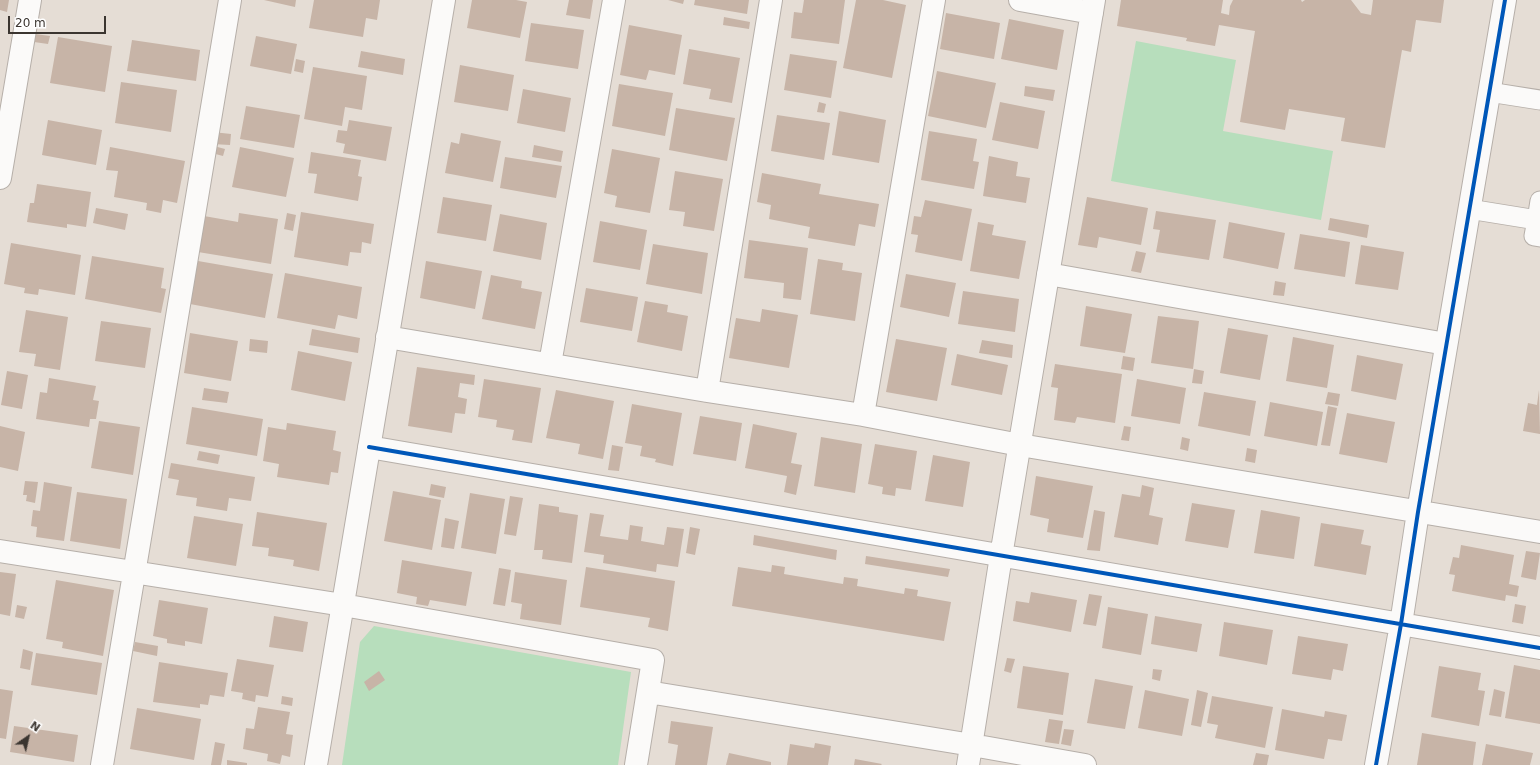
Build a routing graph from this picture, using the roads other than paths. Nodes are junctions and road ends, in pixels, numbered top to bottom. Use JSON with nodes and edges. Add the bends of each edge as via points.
{"nodes":[{"id":1,"x":30,"y":0,"type":"edge"},
{"id":2,"x":230,"y":0,"type":"edge"},
{"id":3,"x":444,"y":0,"type":"edge"},
{"id":4,"x":614,"y":0,"type":"edge"},
{"id":5,"x":771,"y":0,"type":"edge"},
{"id":6,"x":934,"y":0,"type":"edge"},
{"id":7,"x":1020,"y":0,"type":"edge"},
{"id":8,"x":1505,"y":0,"type":"edge"},
{"id":9,"x":1093,"y":6,"type":"edge"},
{"id":10,"x":1489,"y":92,"type":"junction"},
{"id":11,"x":1540,"y":100,"type":"edge"},
{"id":12,"x":0,"y":178,"type":"edge"},
{"id":13,"x":1540,"y":201,"type":"edge"},
{"id":14,"x":1469,"y":209,"type":"junction"},
{"id":15,"x":1538,"y":228,"type":"edge"},
{"id":16,"x":1048,"y":274,"type":"junction"},
{"id":17,"x":387,"y":337,"type":"junction"},
{"id":18,"x":1446,"y":344,"type":"junction"},
{"id":19,"x":550,"y":364,"type":"junction"},
{"id":20,"x":707,"y":391,"type":"junction"},
{"id":21,"x":863,"y":415,"type":"junction"},
{"id":22,"x":1020,"y":445,"type":"junction"},
{"id":23,"x":370,"y":447,"type":"junction"},
{"id":24,"x":1418,"y":512,"type":"junction"},
{"id":25,"x":1540,"y":532,"type":"edge"},
{"id":26,"x":0,"y":551,"type":"edge"},
{"id":27,"x":1001,"y":556,"type":"junction"},
{"id":28,"x":133,"y":571,"type":"junction"},
{"id":29,"x":344,"y":605,"type":"junction"},
{"id":30,"x":1401,"y":624,"type":"junction"},
{"id":31,"x":1540,"y":648,"type":"edge"},
{"id":32,"x":648,"y":692,"type":"junction"},
{"id":33,"x":970,"y":755,"type":"edge"},
{"id":34,"x":102,"y":765,"type":"edge"},
{"id":35,"x":316,"y":765,"type":"edge"},
{"id":36,"x":636,"y":765,"type":"edge"},
{"id":37,"x":1085,"y":765,"type":"edge"},
{"id":38,"x":1376,"y":765,"type":"edge"}],
"edges":[{"from":1,"to":12,"type":"street"},
{"from":2,"to":28,"type":"street"},
{"from":3,"to":17,"type":"street"},
{"from":4,"to":19,"type":"street"},
{"from":5,"to":20,"type":"street"},
{"from":6,"to":21,"type":"street"},
{"from":7,"to":9,"type":"street"},
{"from":8,"to":10,"type":"street"},
{"from":9,"to":16,"type":"street"},
{"from":10,"to":11,"type":"lane"},
{"from":10,"to":14,"type":"street"},
{"from":13,"to":15,"type":"lane"},
{"from":14,"to":15,"type":"lane"},
{"from":14,"to":18,"type":"street"},
{"from":16,"to":18,"type":"street"},
{"from":16,"to":22,"type":"street"},
{"from":17,"to":19,"type":"street"},
{"from":17,"to":23,"type":"street"},
{"from":18,"to":24,"type":"street"},
{"from":19,"to":20,"type":"street"},
{"from":20,"to":21,"type":"street"},
{"from":21,"to":22,"type":"street"},
{"from":22,"to":24,"type":"street"},
{"from":22,"to":27,"type":"street"},
{"from":23,"to":27,"type":"street"},
{"from":23,"to":29,"type":"street"},
{"from":24,"to":25,"type":"street"},
{"from":24,"to":30,"type":"street"},
{"from":26,"to":28,"type":"street"},
{"from":27,"to":30,"type":"street"},
{"from":27,"to":33,"type":"street"},
{"from":28,"to":29,"type":"street"},
{"from":28,"to":34,"type":"street"},
{"from":29,"to":32,"type":"street","via":[[653,660]]},
{"from":29,"to":35,"type":"street"},
{"from":30,"to":31,"type":"street"},
{"from":30,"to":38,"type":"street"},
{"from":32,"to":33,"type":"street"},
{"from":32,"to":36,"type":"street"},
{"from":33,"to":37,"type":"street"}]}
